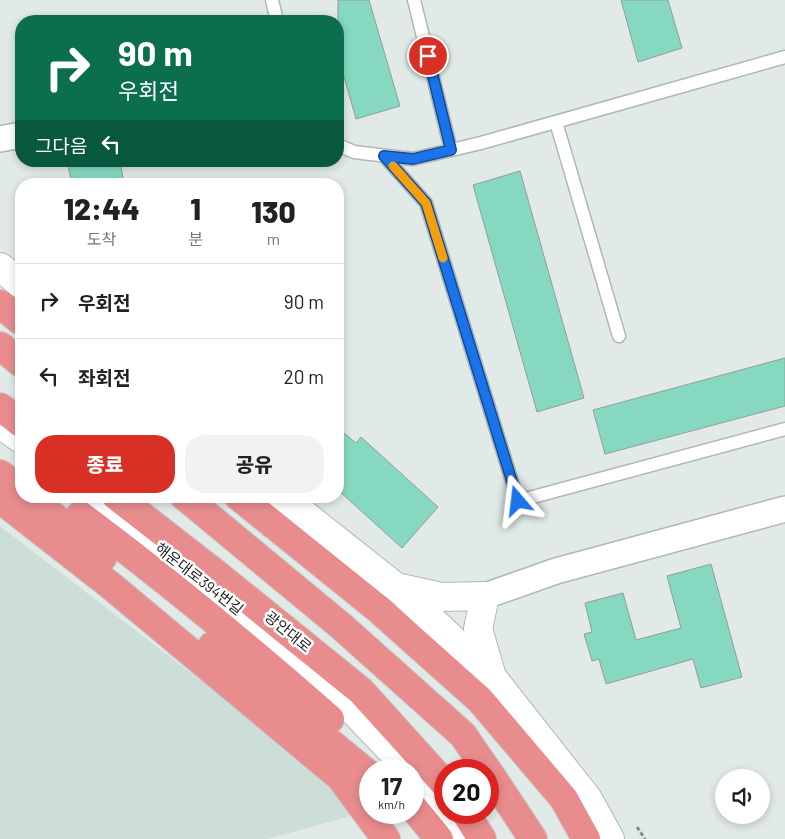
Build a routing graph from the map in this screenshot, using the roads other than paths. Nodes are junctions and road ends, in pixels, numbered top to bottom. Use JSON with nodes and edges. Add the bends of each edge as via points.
{"nodes":[{"id":1,"x":272,"y":0,"type":"edge"},
{"id":2,"x":414,"y":0,"type":"edge"},
{"id":3,"x":276,"y":15,"type":"edge"},
{"id":4,"x":785,"y":57,"type":"edge"},
{"id":5,"x":556,"y":122,"type":"junction"},
{"id":6,"x":15,"y":136,"type":"edge"},
{"id":7,"x":0,"y":140,"type":"edge"},
{"id":8,"x":344,"y":147,"type":"edge"},
{"id":9,"x":451,"y":150,"type":"junction"},
{"id":10,"x":384,"y":156,"type":"junction"},
{"id":11,"x":0,"y":267,"type":"edge"},
{"id":12,"x":15,"y":279,"type":"edge"},
{"id":13,"x":0,"y":304,"type":"edge"},
{"id":14,"x":15,"y":316,"type":"edge"},
{"id":15,"x":619,"y":336,"type":"dead end"},
{"id":16,"x":0,"y":346,"type":"edge"},
{"id":17,"x":15,"y":358,"type":"edge"},
{"id":18,"x":0,"y":407,"type":"edge"},
{"id":19,"x":15,"y":418,"type":"edge"},
{"id":20,"x":0,"y":424,"type":"edge"},
{"id":21,"x":785,"y":429,"type":"edge"},
{"id":22,"x":15,"y":435,"type":"edge"},
{"id":23,"x":0,"y":436,"type":"edge"},
{"id":24,"x":15,"y":438,"type":"edge"},
{"id":25,"x":0,"y":455,"type":"edge"},
{"id":26,"x":15,"y":466,"type":"edge"},
{"id":27,"x":0,"y":474,"type":"edge"},
{"id":28,"x":15,"y":485,"type":"edge"},
{"id":29,"x":0,"y":499,"type":"edge"},
{"id":30,"x":47,"y":503,"type":"edge"},
{"id":31,"x":48,"y":503,"type":"edge"},
{"id":32,"x":103,"y":503,"type":"edge"},
{"id":33,"x":125,"y":503,"type":"edge"},
{"id":34,"x":192,"y":503,"type":"edge"},
{"id":35,"x":247,"y":503,"type":"edge"},
{"id":36,"x":290,"y":503,"type":"edge"},
{"id":37,"x":785,"y":508,"type":"edge"},
{"id":38,"x":396,"y":587,"type":"junction"},
{"id":39,"x":485,"y":596,"type":"junction"},
{"id":40,"x":492,"y":677,"type":"junction"},
{"id":41,"x":374,"y":759,"type":"edge"},
{"id":42,"x":399,"y":759,"type":"edge"},
{"id":43,"x":479,"y":759,"type":"edge"},
{"id":44,"x":359,"y":766,"type":"edge"},
{"id":45,"x":434,"y":772,"type":"edge"},
{"id":46,"x":424,"y":785,"type":"edge"},
{"id":47,"x":499,"y":789,"type":"edge"},
{"id":48,"x":424,"y":821,"type":"edge"},
{"id":49,"x":405,"y":824,"type":"edge"},
{"id":50,"x":473,"y":824,"type":"edge"},
{"id":51,"x":386,"y":839,"type":"edge"},
{"id":52,"x":416,"y":839,"type":"edge"},
{"id":53,"x":439,"y":839,"type":"edge"},
{"id":54,"x":459,"y":839,"type":"edge"},
{"id":55,"x":482,"y":839,"type":"edge"},
{"id":56,"x":533,"y":839,"type":"edge"},
{"id":57,"x":586,"y":839,"type":"edge"},
{"id":58,"x":610,"y":839,"type":"edge"}],
"edges":[{"from":1,"to":3,"type":"lane"},
{"from":2,"to":9,"type":"lane"},
{"from":4,"to":5,"type":"lane"},
{"from":5,"to":9,"type":"lane"},
{"from":5,"to":15,"type":"lane"},
{"from":6,"to":7,"type":"street"},
{"from":8,"to":10,"type":"lane","via":[[354,152]]},
{"from":9,"to":10,"type":"lane","via":[[413,159]]},
{"from":10,"to":21,"type":"lane","via":[[426,203],[518,501]]},
{"from":11,"to":12,"type":"street"},
{"from":13,"to":14,"type":"highway"},
{"from":16,"to":17,"type":"highway"},
{"from":18,"to":19,"type":"highway"},
{"from":20,"to":22,"type":"street"},
{"from":23,"to":24,"type":"street"},
{"from":25,"to":26,"type":"highway"},
{"from":27,"to":28,"type":"highway"},
{"from":29,"to":51,"type":"highway","via":[[110,585],[340,777]]},
{"from":30,"to":44,"type":"highway"},
{"from":31,"to":41,"type":"highway","via":[[131,553]]},
{"from":32,"to":42,"type":"street","name":"해운대로394번길","via":[[312,668]]},
{"from":33,"to":45,"type":"highway","name":"광안대로","via":[[361,691]]},
{"from":34,"to":43,"type":"highway","via":[[341,626],[464,735]]},
{"from":35,"to":57,"type":"highway","via":[[377,608],[480,700],[564,799]]},
{"from":36,"to":38,"type":"street"},
{"from":37,"to":39,"type":"street","via":[[556,571]]},
{"from":38,"to":39,"type":"street","via":[[441,597]]},
{"from":38,"to":40,"type":"street"},
{"from":39,"to":40,"type":"street","via":[[478,629]]},
{"from":40,"to":58,"type":"street","via":[[588,798]]},
{"from":46,"to":54,"type":"street"},
{"from":47,"to":56,"type":"highway"},
{"from":48,"to":53,"type":"highway"},
{"from":49,"to":52,"type":"highway"},
{"from":50,"to":55,"type":"highway"}]}
